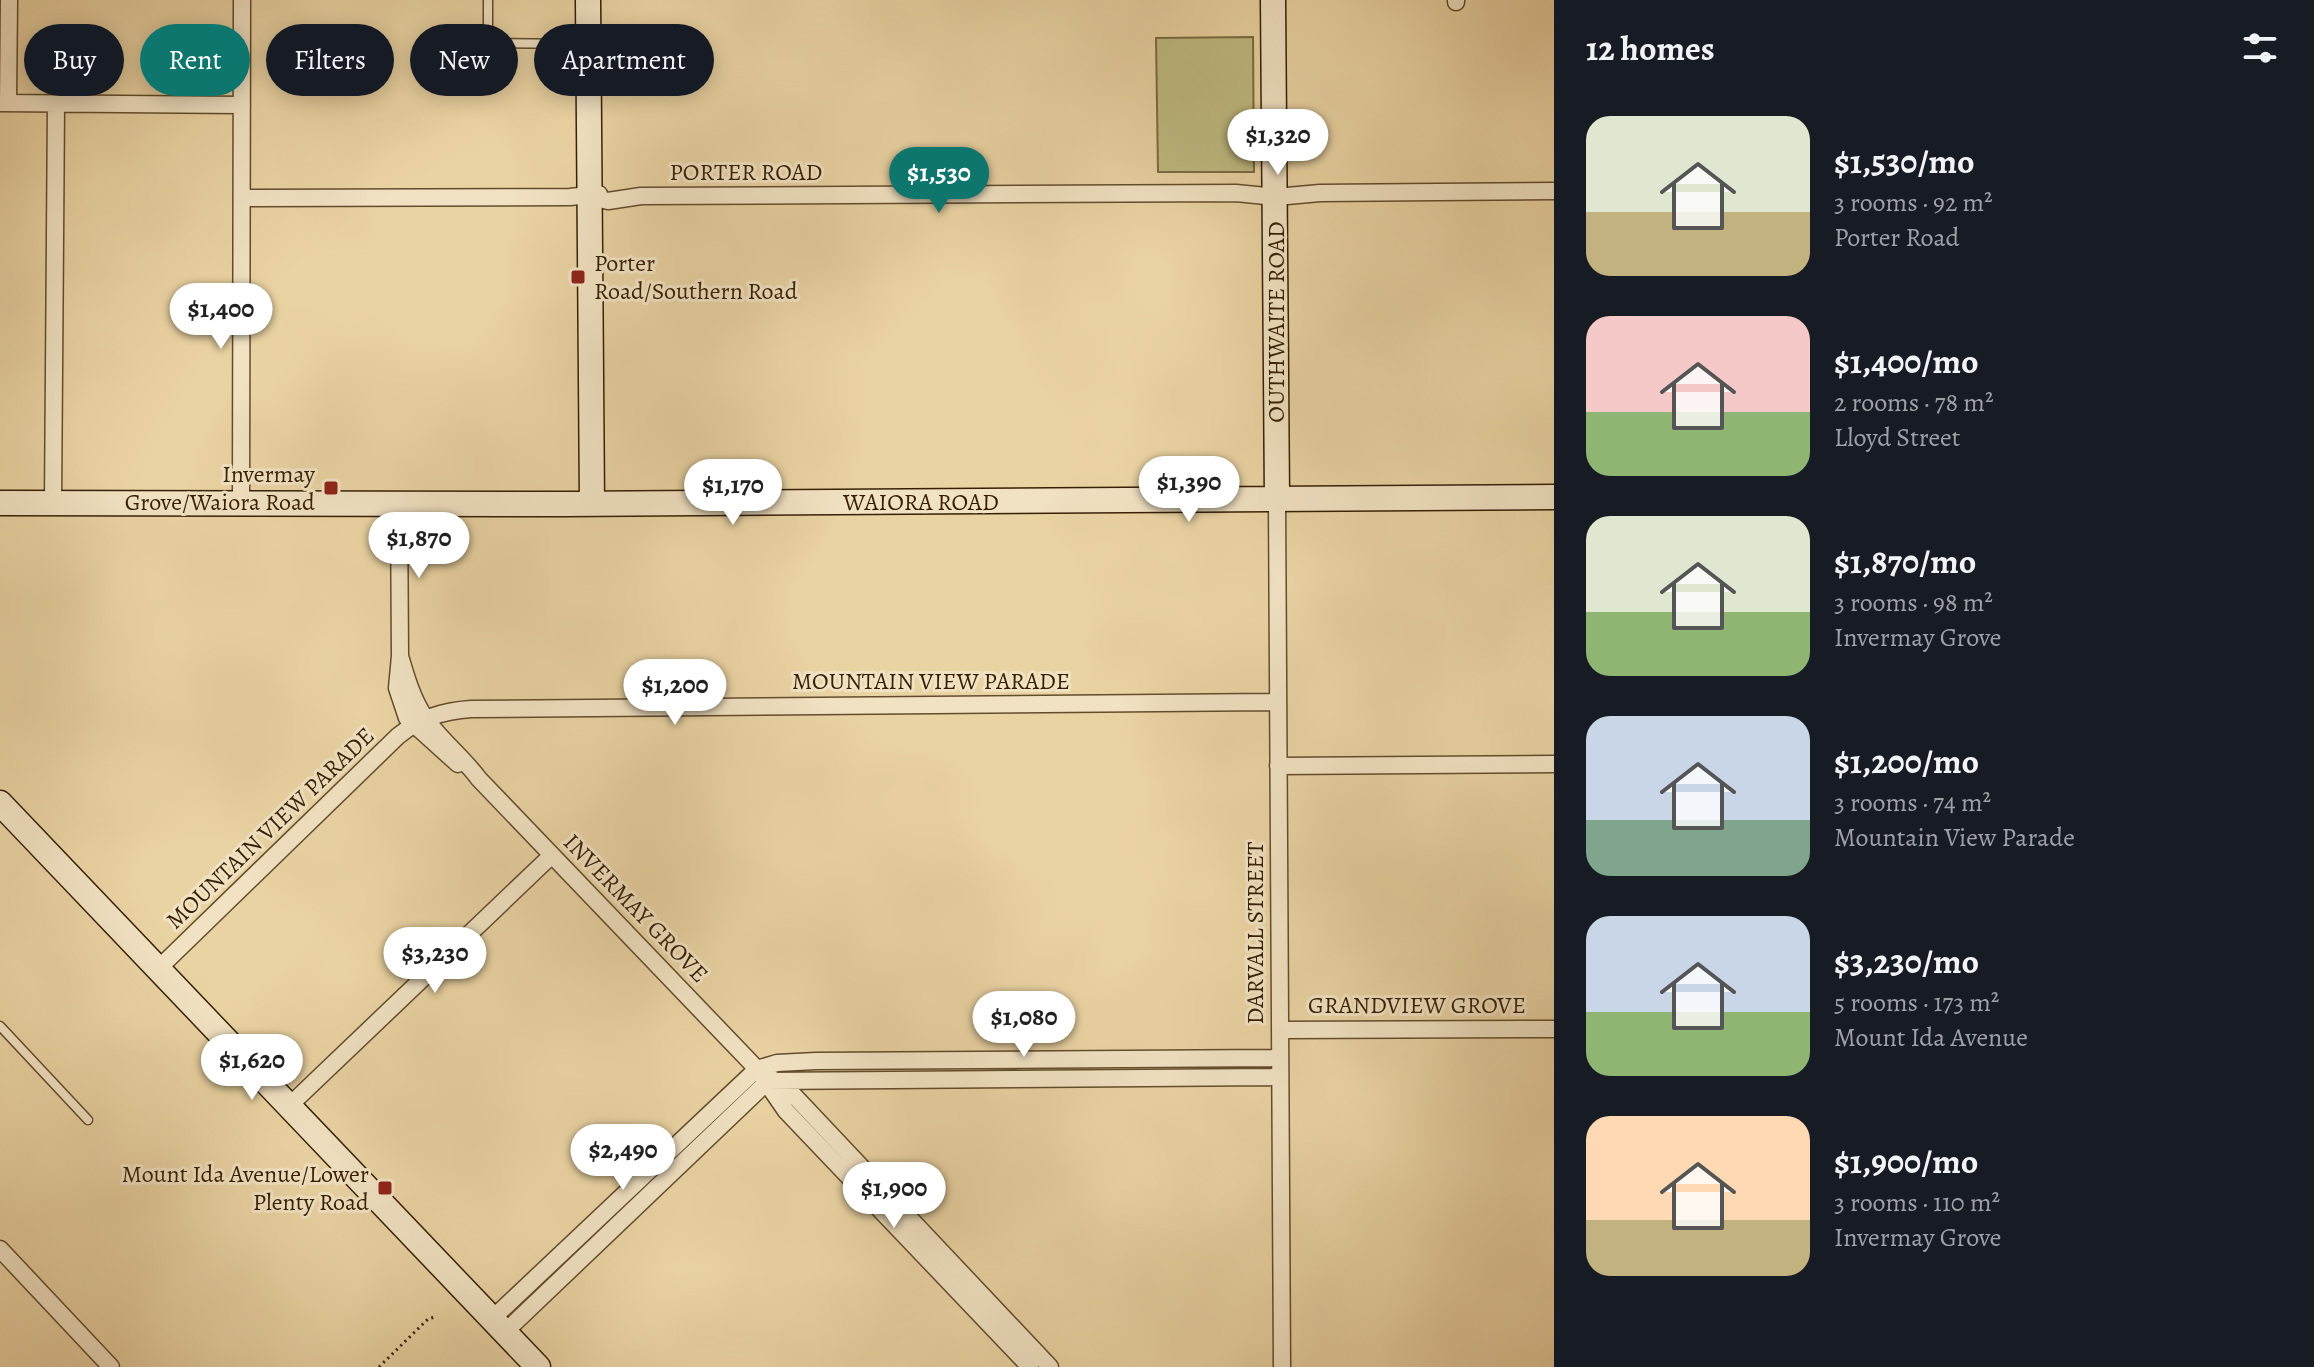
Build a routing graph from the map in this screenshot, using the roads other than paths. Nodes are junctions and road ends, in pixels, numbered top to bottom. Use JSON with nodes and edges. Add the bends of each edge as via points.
{"nodes":[{"id":1,"x":9,"y":0,"type":"edge"},
{"id":2,"x":242,"y":0,"type":"edge"},
{"id":3,"x":488,"y":0,"type":"edge"},
{"id":4,"x":588,"y":0,"type":"edge"},
{"id":5,"x":1273,"y":0,"type":"edge"},
{"id":6,"x":588,"y":24,"type":"edge"},
{"id":7,"x":534,"y":43,"type":"edge"},
{"id":8,"x":589,"y":96,"type":"edge"},
{"id":9,"x":4,"y":103,"type":"edge"},
{"id":10,"x":56,"y":104,"type":"junction"},
{"id":11,"x":242,"y":105,"type":"junction"},
{"id":12,"x":1554,"y":191,"type":"edge"},
{"id":13,"x":1276,"y":193,"type":"junction"},
{"id":14,"x":590,"y":197,"type":"junction"},
{"id":15,"x":242,"y":198,"type":"junction"},
{"id":16,"x":1554,"y":497,"type":"edge"},
{"id":17,"x":1277,"y":499,"type":"junction"},
{"id":18,"x":0,"y":503,"type":"edge"},
{"id":19,"x":53,"y":503,"type":"junction"},
{"id":20,"x":241,"y":504,"type":"junction"},
{"id":21,"x":399,"y":504,"type":"junction"},
{"id":22,"x":592,"y":504,"type":"junction"},
{"id":23,"x":1278,"y":702,"type":"junction"},
{"id":24,"x":419,"y":722,"type":"junction"},
{"id":25,"x":1554,"y":764,"type":"edge"},
{"id":26,"x":1278,"y":766,"type":"junction"},
{"id":27,"x":0,"y":803,"type":"edge"},
{"id":28,"x":552,"y":855,"type":"junction"},
{"id":29,"x":158,"y":969,"type":"junction"},
{"id":30,"x":0,"y":1026,"type":"edge"},
{"id":31,"x":1554,"y":1029,"type":"edge"},
{"id":32,"x":1280,"y":1030,"type":"junction"},
{"id":33,"x":1280,"y":1058,"type":"junction"},
{"id":34,"x":1280,"y":1077,"type":"junction"},
{"id":35,"x":766,"y":1078,"type":"junction"},
{"id":36,"x":289,"y":1106,"type":"junction"},
{"id":37,"x":88,"y":1120,"type":"dead end"},
{"id":38,"x":0,"y":1249,"type":"edge"},
{"id":39,"x":498,"y":1325,"type":"junction"},
{"id":40,"x":111,"y":1367,"type":"edge"},
{"id":41,"x":538,"y":1367,"type":"edge"},
{"id":42,"x":1030,"y":1367,"type":"edge"},
{"id":43,"x":1050,"y":1367,"type":"edge"},
{"id":44,"x":1282,"y":1367,"type":"edge"}],
"edges":[{"from":1,"to":9,"type":"street"},
{"from":2,"to":11,"type":"street"},
{"from":3,"to":7,"type":"lane","via":[[488,28],[497,43]]},
{"from":4,"to":6,"type":"main road"},
{"from":5,"to":13,"type":"main road","name":"OUTHWAITE ROAD"},
{"from":8,"to":14,"type":"main road"},
{"from":9,"to":10,"type":"street"},
{"from":10,"to":11,"type":"street"},
{"from":10,"to":19,"type":"street"},
{"from":11,"to":15,"type":"street"},
{"from":12,"to":13,"type":"street","name":"PORTER ROAD"},
{"from":13,"to":14,"type":"street","name":"PORTER ROAD","via":[[641,196],[608,201]]},
{"from":13,"to":17,"type":"main road","name":"OUTHWAITE ROAD"},
{"from":14,"to":15,"type":"street","name":"PORTER ROAD"},
{"from":14,"to":22,"type":"main road"},
{"from":15,"to":20,"type":"street"},
{"from":16,"to":17,"type":"main road","name":"WAIORA ROAD"},
{"from":17,"to":22,"type":"main road","name":"WAIORA ROAD"},
{"from":17,"to":23,"type":"street","name":"DARVALL STREET"},
{"from":18,"to":19,"type":"main road","name":"WAIORA ROAD"},
{"from":19,"to":20,"type":"main road","name":"WAIORA ROAD"},
{"from":20,"to":21,"type":"main road","name":"WAIORA ROAD"},
{"from":21,"to":22,"type":"main road","name":"WAIORA ROAD"},
{"from":21,"to":24,"type":"street","name":"INVERMAY GROVE","via":[[397,688],[401,703]]},
{"from":23,"to":24,"type":"street","name":"MOUNTAIN VIEW PARADE","via":[[471,709]]},
{"from":23,"to":26,"type":"street","name":"DARVALL STREET"},
{"from":24,"to":28,"type":"street","name":"INVERMAY GROVE","via":[[457,750]]},
{"from":24,"to":29,"type":"street","name":"MOUNTAIN VIEW PARADE"},
{"from":25,"to":26,"type":"street"},
{"from":26,"to":32,"type":"street","name":"DARVALL STREET"},
{"from":27,"to":29,"type":"main road"},
{"from":28,"to":35,"type":"street","name":"INVERMAY GROVE"},
{"from":28,"to":36,"type":"street"},
{"from":29,"to":36,"type":"main road"},
{"from":30,"to":37,"type":"lane"},
{"from":31,"to":32,"type":"street","name":"GRANDVIEW GROVE"},
{"from":32,"to":33,"type":"street","name":"DARVALL STREET"},
{"from":33,"to":34,"type":"street","name":"DARVALL STREET"},
{"from":33,"to":35,"type":"street","via":[[816,1061],[777,1063]]},
{"from":34,"to":35,"type":"street"},
{"from":34,"to":44,"type":"street","name":"DARVALL STREET"},
{"from":35,"to":39,"type":"street"},
{"from":35,"to":42,"type":"street","name":"INVERMAY GROVE","via":[[786,1111]]},
{"from":35,"to":43,"type":"street","name":"INVERMAY GROVE","via":[[785,1086]]},
{"from":36,"to":39,"type":"main road"},
{"from":38,"to":40,"type":"street"},
{"from":39,"to":41,"type":"main road"}]}
